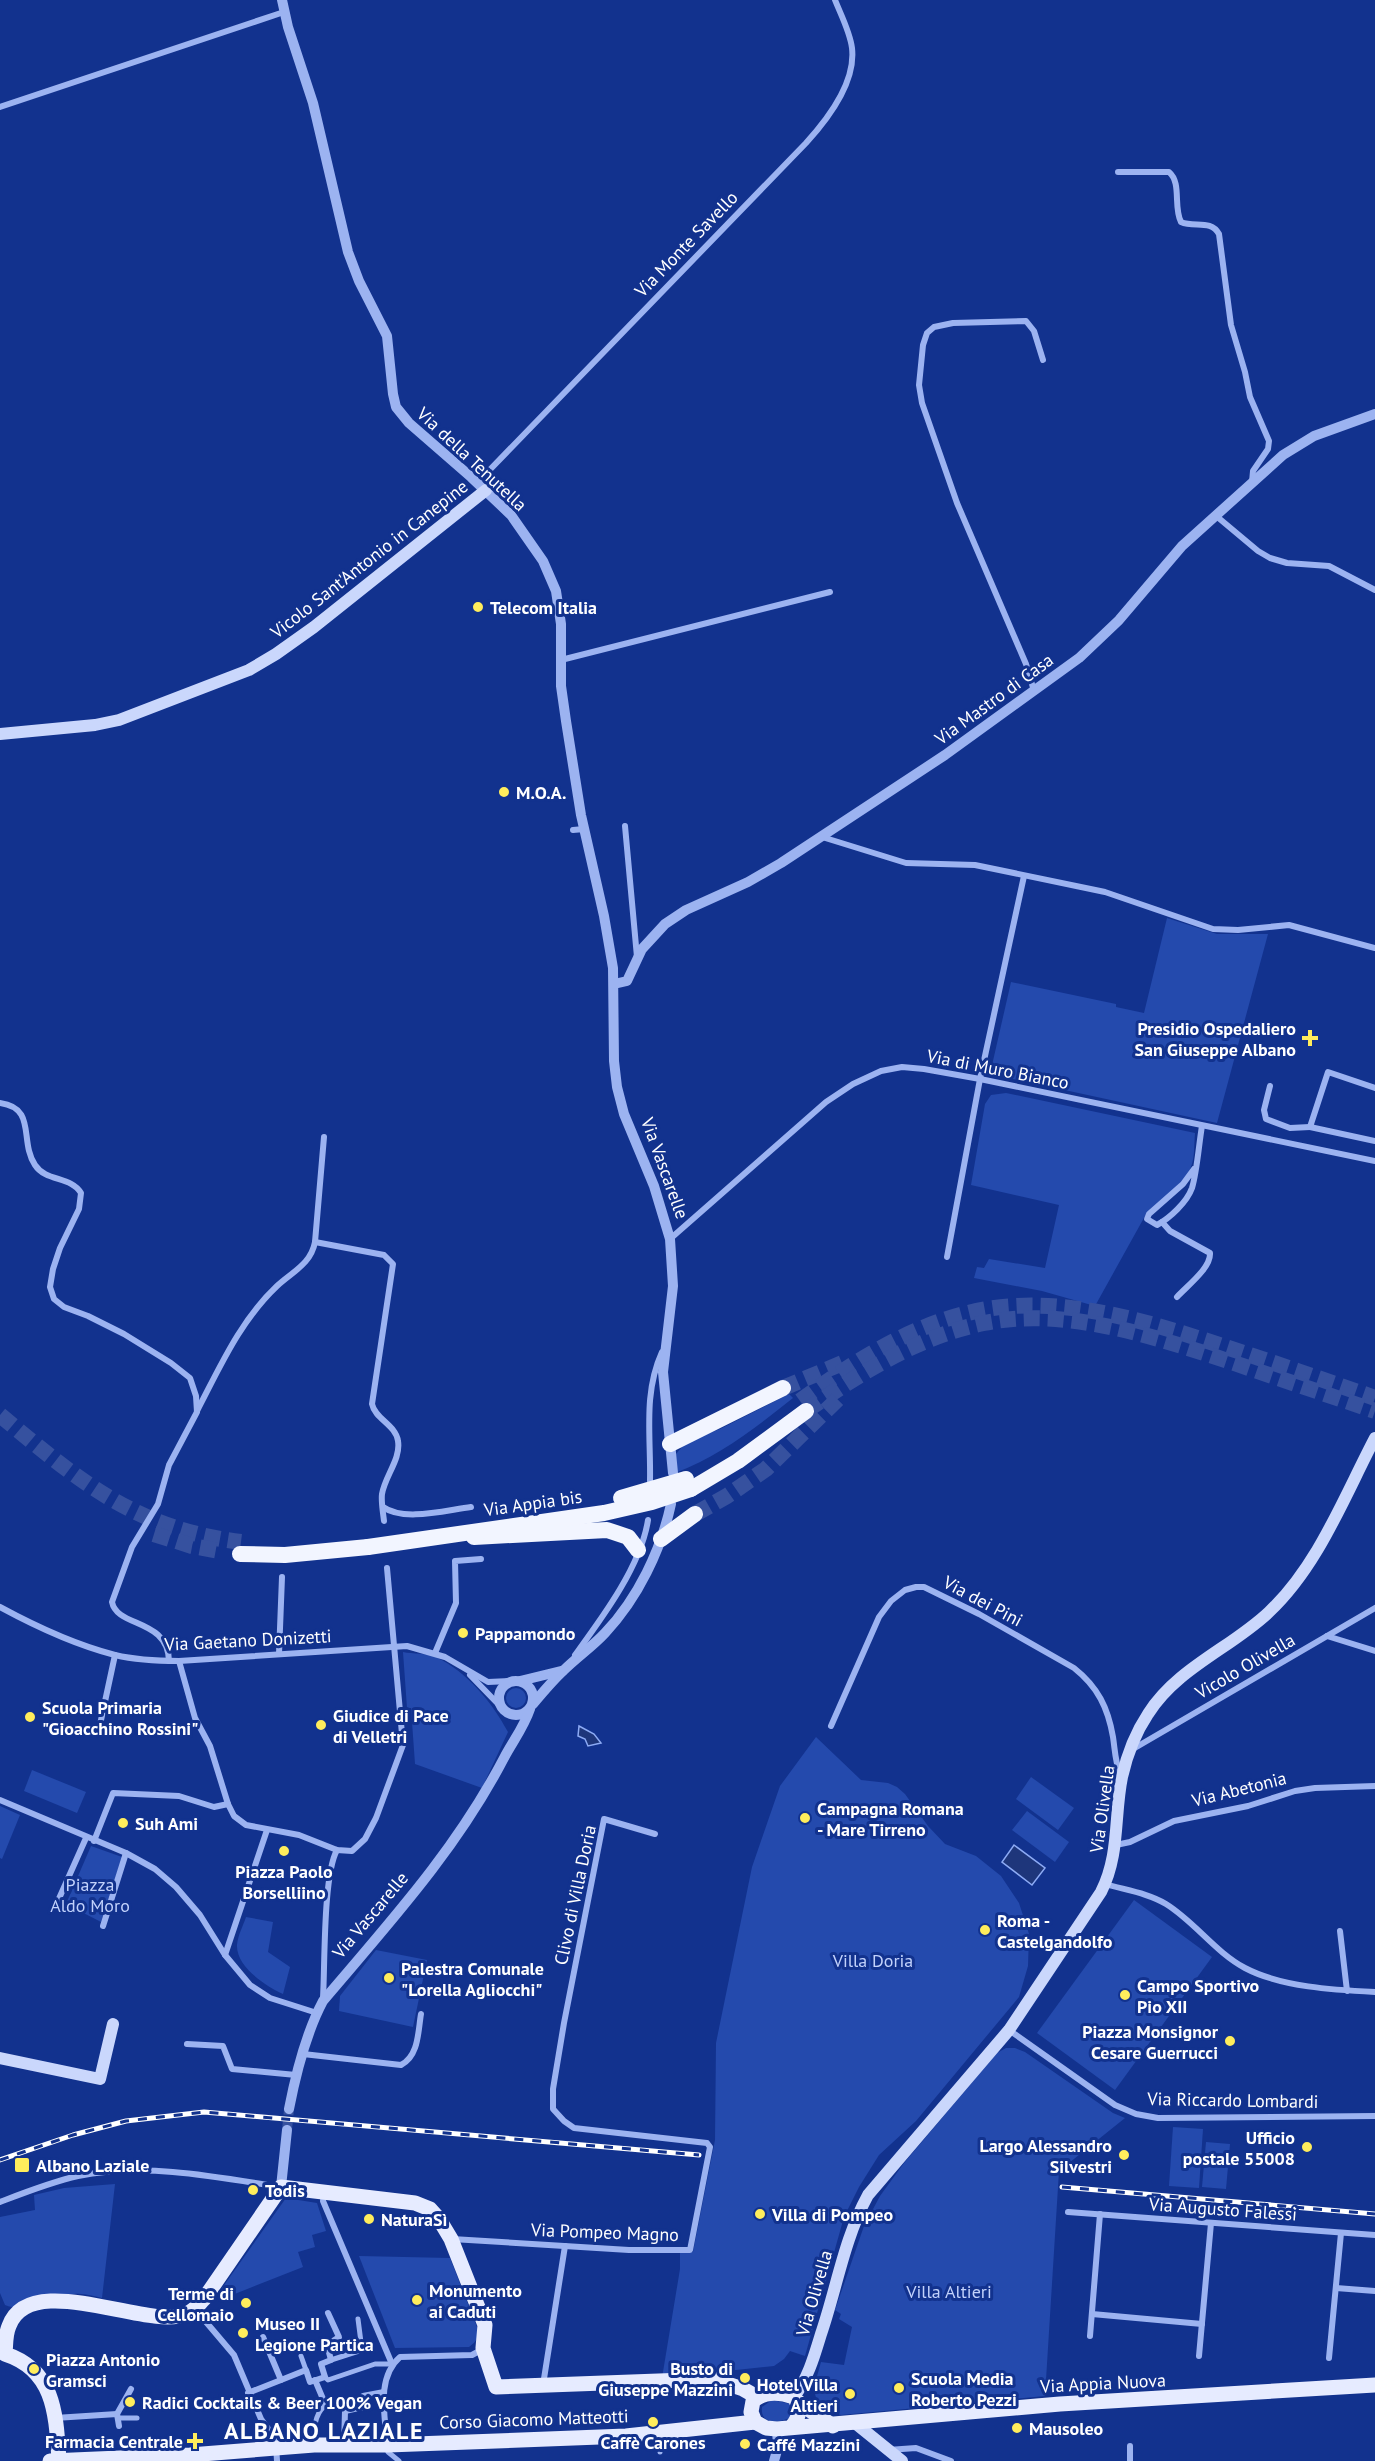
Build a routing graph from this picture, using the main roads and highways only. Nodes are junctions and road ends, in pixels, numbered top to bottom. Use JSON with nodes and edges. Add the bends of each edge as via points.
{"nodes":[{"id":1,"x":482,"y":486,"type":"road end"},
{"id":2,"x":0,"y":734,"type":"edge"},
{"id":3,"x":783,"y":1388,"type":"tunnel mouth"},
{"id":4,"x":803,"y":1406,"type":"tunnel mouth"},
{"id":5,"x":1375,"y":1438,"type":"edge"},
{"id":6,"x":670,"y":1444,"type":"road end"},
{"id":7,"x":683,"y":1480,"type":"junction"},
{"id":8,"x":695,"y":1514,"type":"tunnel mouth"},
{"id":9,"x":440,"y":1536,"type":"junction"},
{"id":10,"x":661,"y":1539,"type":"road end"},
{"id":11,"x":367,"y":1541,"type":"junction"},
{"id":12,"x":241,"y":1548,"type":"tunnel mouth"},
{"id":13,"x":638,"y":1550,"type":"road end"},
{"id":14,"x":113,"y":2025,"type":"dead end"},
{"id":15,"x":0,"y":2058,"type":"edge"},
{"id":16,"x":2,"y":2353,"type":"edge"},
{"id":17,"x":1375,"y":2385,"type":"edge"},
{"id":18,"x":757,"y":2397,"type":"junction"},
{"id":19,"x":796,"y":2400,"type":"junction"},
{"id":20,"x":755,"y":2422,"type":"junction"},
{"id":21,"x":855,"y":2423,"type":"junction"},
{"id":22,"x":792,"y":2426,"type":"junction"},
{"id":23,"x":833,"y":2426,"type":"junction"},
{"id":24,"x":275,"y":2453,"type":"edge"},
{"id":25,"x":233,"y":2456,"type":"edge"},
{"id":26,"x":191,"y":2458,"type":"edge"},
{"id":27,"x":59,"y":2460,"type":"edge"},
{"id":28,"x":93,"y":2460,"type":"edge"},
{"id":29,"x":50,"y":2461,"type":"edge"},
{"id":30,"x":902,"y":2461,"type":"edge"}],
"edges":[{"from":1,"to":2,"type":"main road","name":"Vicolo Sant'Antonio in Canepine","via":[[314,627],[249,670],[111,722]]},
{"from":3,"to":6,"type":"highway"},
{"from":4,"to":7,"type":"highway","name":"Via Appia bis"},
{"from":5,"to":19,"type":"main road","name":"Via Olivella","via":[[1320,1542],[1289,1591],[1266,1615],[1169,1689],[1146,1716],[1122,1777],[1116,1845],[1105,1884],[1008,2030],[868,2195],[846,2246],[825,2323]]},
{"from":7,"to":9,"type":"highway","name":"Via Appia bis","bridge":true,"via":[[652,1502],[604,1513]]},
{"from":7,"to":11,"type":"highway","name":"Via Appia bis","bridge":true,"via":[[595,1503]]},
{"from":8,"to":10,"type":"highway"},
{"from":9,"to":11,"type":"highway","name":"Via Appia bis","bridge":true},
{"from":9,"to":13,"type":"highway","bridge":true,"via":[[501,1537],[607,1530],[632,1540]]},
{"from":11,"to":12,"type":"highway","name":"Via Appia bis"},
{"from":14,"to":15,"type":"main road","via":[[100,2079]]},
{"from":16,"to":18,"type":"main road","via":[[12,2319],[39,2304],[74,2301],[149,2316],[185,2315],[195,2309],[281,2187],[416,2203],[430,2209],[451,2239],[484,2325],[483,2348],[496,2387],[713,2379]]},
{"from":16,"to":27,"type":"main road","via":[[22,2360],[41,2377],[55,2418]]},
{"from":17,"to":21,"type":"main road","name":"Via Appia Nuova","via":[[1060,2404]]},
{"from":18,"to":19,"type":"main road","via":[[772,2392]]},
{"from":18,"to":20,"type":"main road","via":[[751,2405]]},
{"from":19,"to":22,"type":"main road","via":[[799,2413]]},
{"from":19,"to":23,"type":"main road"},
{"from":20,"to":22,"type":"main road","via":[[766,2428]]},
{"from":20,"to":24,"type":"main road","name":"Corso Giacomo Matteotti","via":[[626,2436],[388,2448],[314,2445]]},
{"from":21,"to":23,"type":"main road","name":"Via Appia Nuova"},
{"from":21,"to":30,"type":"main road"},
{"from":22,"to":23,"type":"main road","name":"Via Appia Nuova"},
{"from":24,"to":25,"type":"main road","name":"Corso Giacomo Matteotti"},
{"from":25,"to":26,"type":"main road","name":"Corso Giacomo Matteotti"},
{"from":26,"to":28,"type":"main road"},
{"from":27,"to":28,"type":"main road"},
{"from":27,"to":29,"type":"main road"}]}
